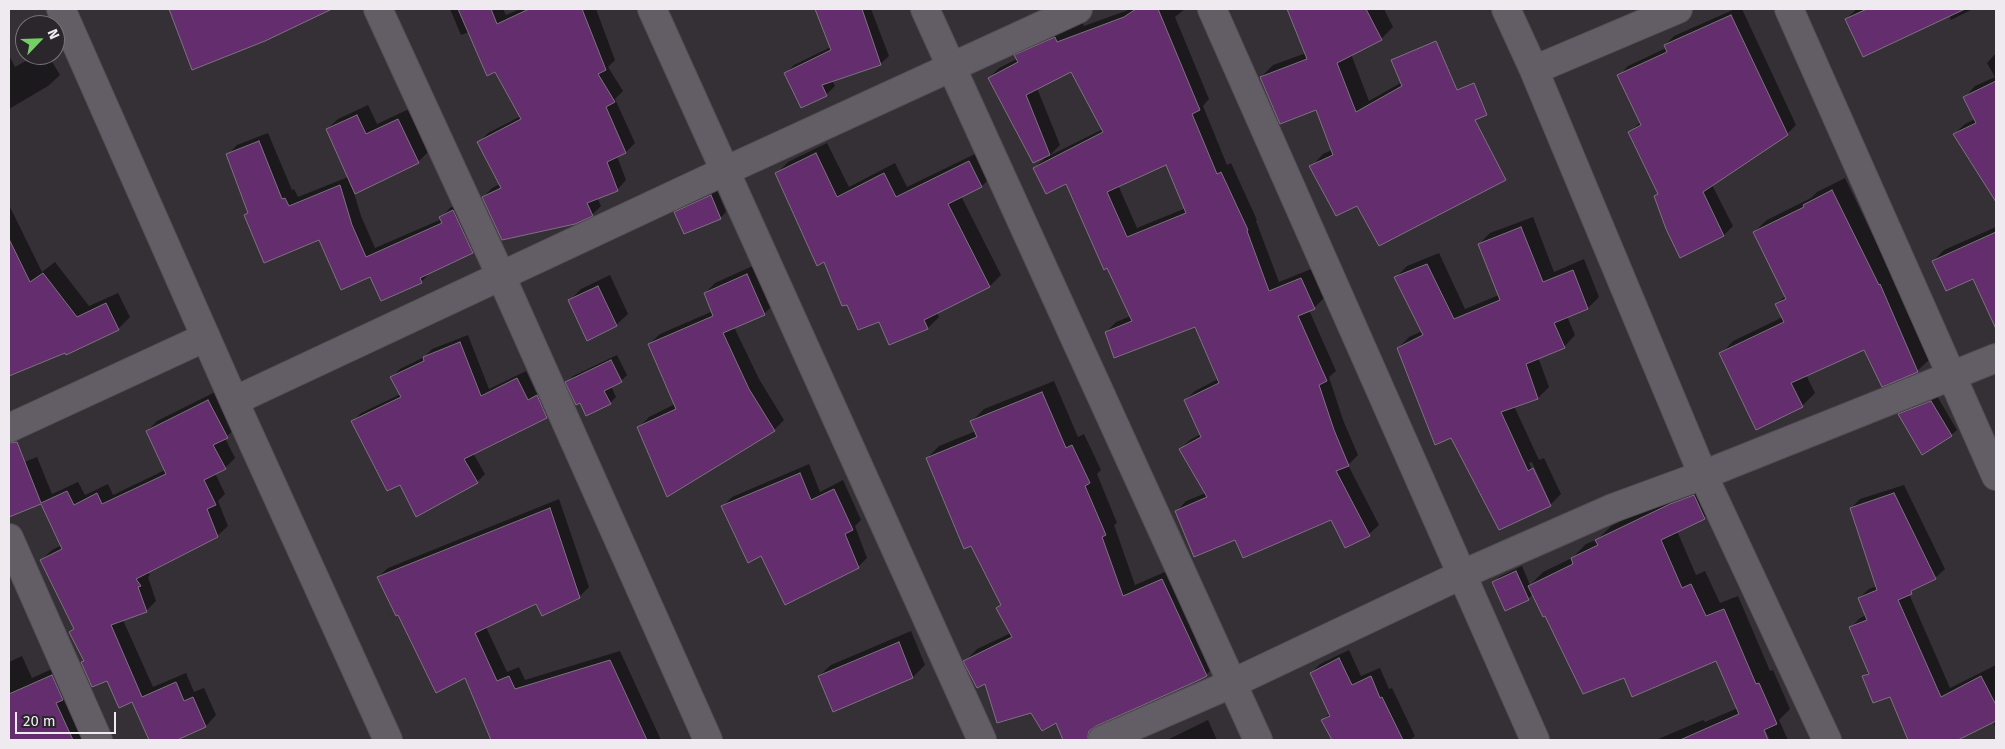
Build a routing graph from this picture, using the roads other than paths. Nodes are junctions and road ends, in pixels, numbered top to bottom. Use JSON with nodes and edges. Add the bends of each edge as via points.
{"nodes":[{"id":1,"x":61,"y":9,"type":"edge"},
{"id":2,"x":378,"y":9,"type":"edge"},
{"id":3,"x":652,"y":9,"type":"edge"},
{"id":4,"x":925,"y":9,"type":"edge"},
{"id":5,"x":1078,"y":9,"type":"edge"},
{"id":6,"x":1212,"y":9,"type":"edge"},
{"id":7,"x":1506,"y":9,"type":"edge"},
{"id":8,"x":1678,"y":9,"type":"edge"},
{"id":9,"x":1789,"y":9,"type":"edge"},
{"id":10,"x":951,"y":67,"type":"junction"},
{"id":11,"x":1534,"y":70,"type":"junction"},
{"id":12,"x":725,"y":171,"type":"junction"},
{"id":13,"x":501,"y":276,"type":"junction"},
{"id":14,"x":206,"y":337,"type":"junction"},
{"id":15,"x":1996,"y":358,"type":"edge"},
{"id":16,"x":1951,"y":377,"type":"junction"},
{"id":17,"x":234,"y":401,"type":"junction"},
{"id":18,"x":9,"y":428,"type":"edge"},
{"id":19,"x":1703,"y":475,"type":"junction"},
{"id":20,"x":1996,"y":476,"type":"edge"},
{"id":21,"x":9,"y":538,"type":"edge"},
{"id":22,"x":1462,"y":574,"type":"junction"},
{"id":23,"x":1233,"y":683,"type":"junction"},
{"id":24,"x":98,"y":740,"type":"edge"},
{"id":25,"x":388,"y":740,"type":"edge"},
{"id":26,"x":708,"y":740,"type":"edge"},
{"id":27,"x":982,"y":740,"type":"edge"},
{"id":28,"x":1102,"y":740,"type":"edge"},
{"id":29,"x":1258,"y":740,"type":"edge"},
{"id":30,"x":1535,"y":740,"type":"edge"},
{"id":31,"x":1827,"y":740,"type":"edge"}],
"edges":[{"from":1,"to":14,"type":"street"},
{"from":2,"to":13,"type":"street"},
{"from":3,"to":12,"type":"street"},
{"from":4,"to":10,"type":"street"},
{"from":5,"to":10,"type":"street"},
{"from":6,"to":22,"type":"street"},
{"from":7,"to":11,"type":"street"},
{"from":8,"to":11,"type":"street"},
{"from":9,"to":16,"type":"street"},
{"from":10,"to":12,"type":"street"},
{"from":10,"to":23,"type":"street"},
{"from":11,"to":19,"type":"street"},
{"from":12,"to":13,"type":"street"},
{"from":12,"to":27,"type":"street"},
{"from":13,"to":17,"type":"street"},
{"from":13,"to":26,"type":"street"},
{"from":14,"to":17,"type":"street"},
{"from":14,"to":18,"type":"street"},
{"from":15,"to":16,"type":"street"},
{"from":16,"to":19,"type":"street"},
{"from":16,"to":20,"type":"street"},
{"from":17,"to":25,"type":"street"},
{"from":19,"to":22,"type":"street","via":[[1613,508]]},
{"from":19,"to":31,"type":"street"},
{"from":21,"to":24,"type":"street"},
{"from":22,"to":23,"type":"street"},
{"from":22,"to":30,"type":"street"},
{"from":23,"to":28,"type":"street"},
{"from":23,"to":29,"type":"street"}]}
